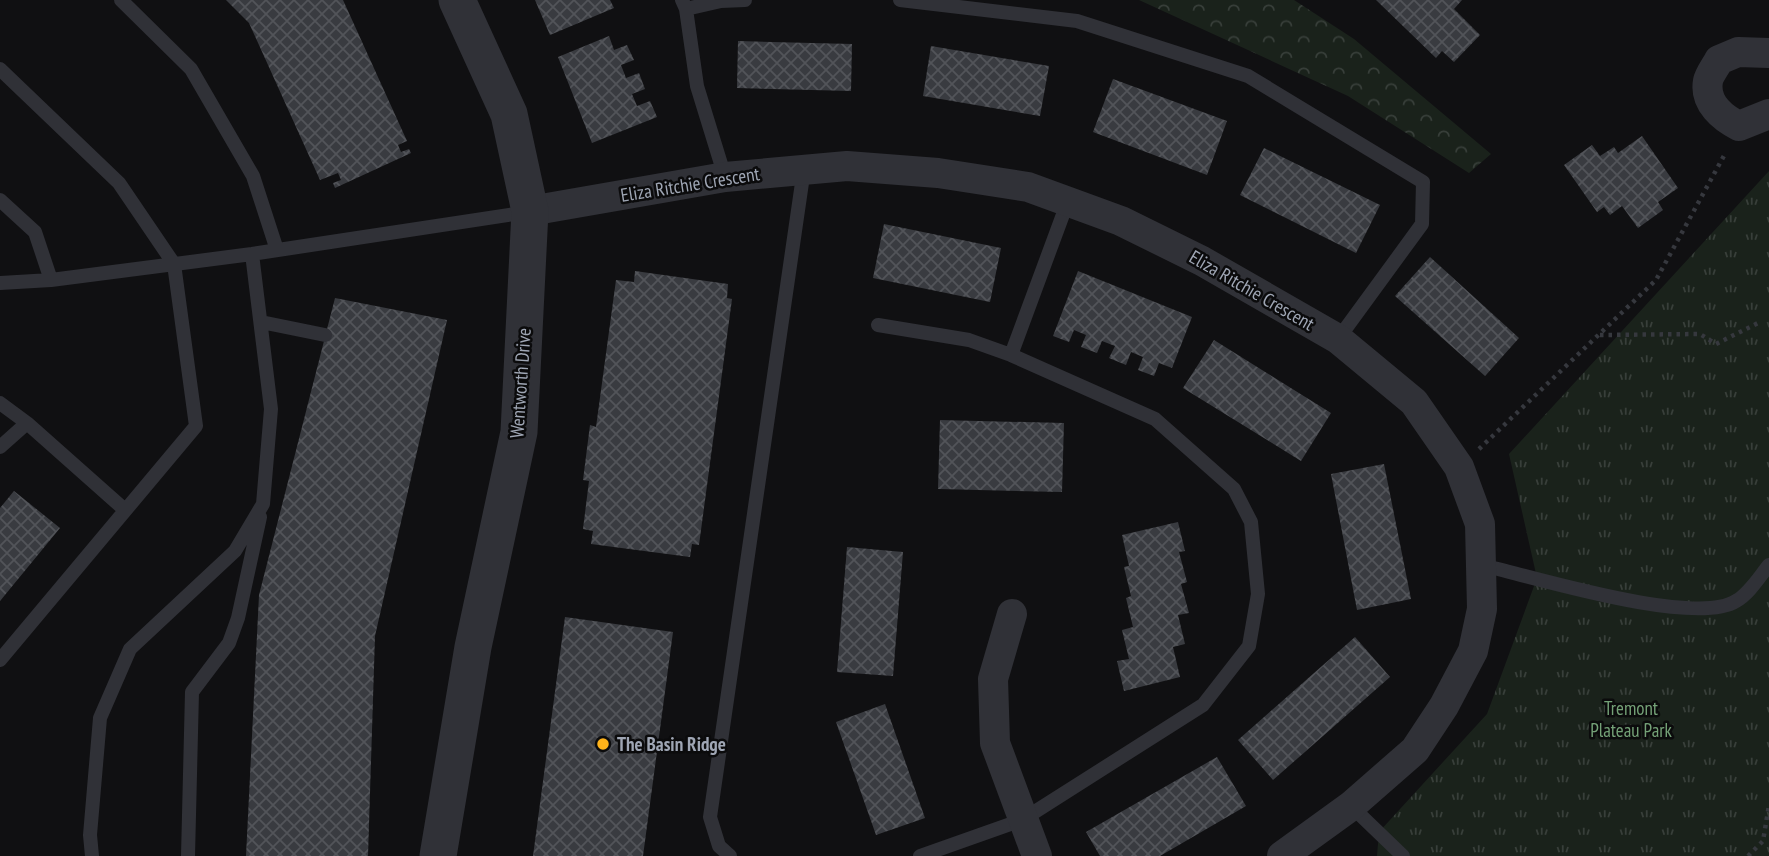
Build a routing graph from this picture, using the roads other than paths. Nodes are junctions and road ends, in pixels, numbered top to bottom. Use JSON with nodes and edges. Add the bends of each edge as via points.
{"nodes":[{"id":1,"x":121,"y":0,"type":"edge"},
{"id":2,"x":457,"y":0,"type":"edge"},
{"id":3,"x":745,"y":0,"type":"edge"},
{"id":4,"x":900,"y":0,"type":"edge"},
{"id":5,"x":684,"y":4,"type":"edge"},
{"id":6,"x":1769,"y":53,"type":"edge"},
{"id":7,"x":0,"y":69,"type":"edge"},
{"id":8,"x":1769,"y":114,"type":"edge"},
{"id":9,"x":804,"y":169,"type":"junction"},
{"id":10,"x":725,"y":177,"type":"junction"},
{"id":11,"x":0,"y":200,"type":"edge"},
{"id":12,"x":1068,"y":201,"type":"junction"},
{"id":13,"x":530,"y":211,"type":"junction"},
{"id":14,"x":277,"y":250,"type":"junction"},
{"id":15,"x":252,"y":254,"type":"junction"},
{"id":16,"x":174,"y":264,"type":"junction"},
{"id":17,"x":51,"y":280,"type":"junction"},
{"id":18,"x":0,"y":283,"type":"edge"},
{"id":19,"x":261,"y":322,"type":"junction"},
{"id":20,"x":878,"y":325,"type":"dead end"},
{"id":21,"x":325,"y":335,"type":"dead end"},
{"id":22,"x":1338,"y":339,"type":"junction"},
{"id":23,"x":1011,"y":355,"type":"junction"},
{"id":24,"x":0,"y":403,"type":"edge"},
{"id":25,"x":27,"y":423,"type":"junction"},
{"id":26,"x":0,"y":447,"type":"edge"},
{"id":27,"x":263,"y":505,"type":"junction"},
{"id":28,"x":125,"y":510,"type":"junction"},
{"id":29,"x":1482,"y":565,"type":"junction"},
{"id":30,"x":1769,"y":565,"type":"edge"},
{"id":31,"x":1012,"y":614,"type":"dead end"},
{"id":32,"x":0,"y":660,"type":"edge"},
{"id":33,"x":1351,"y":806,"type":"junction"},
{"id":34,"x":1022,"y":820,"type":"junction"},
{"id":35,"x":92,"y":856,"type":"edge"},
{"id":36,"x":188,"y":856,"type":"edge"},
{"id":37,"x":438,"y":856,"type":"edge"},
{"id":38,"x":730,"y":856,"type":"edge"},
{"id":39,"x":920,"y":856,"type":"edge"},
{"id":40,"x":1037,"y":856,"type":"edge"},
{"id":41,"x":1282,"y":856,"type":"edge"},
{"id":42,"x":1403,"y":856,"type":"edge"}],
"edges":[{"from":1,"to":14,"type":"lane","via":[[191,69],[253,176]]},
{"from":2,"to":13,"type":"street","name":"Wentworth Drive","via":[[509,114]]},
{"from":3,"to":5,"type":"lane"},
{"from":4,"to":22,"type":"lane","via":[[1077,21],[1248,76],[1423,182],[1422,224]]},
{"from":5,"to":10,"type":"lane","via":[[697,86]]},
{"from":6,"to":8,"type":"street","via":[[1738,52],[1719,60],[1708,81],[1720,117],[1739,126]]},
{"from":7,"to":16,"type":"lane","via":[[119,183]]},
{"from":9,"to":10,"type":"street","name":"Eliza Ritchie Crescent"},
{"from":9,"to":12,"type":"street","name":"Eliza Ritchie Crescent","via":[[847,166],[938,173],[1028,187]]},
{"from":9,"to":38,"type":"lane","via":[[710,817],[719,846]]},
{"from":10,"to":13,"type":"street","name":"Eliza Ritchie Crescent"},
{"from":11,"to":17,"type":"lane","via":[[35,232]]},
{"from":12,"to":22,"type":"street","name":"Eliza Ritchie Crescent","via":[[1202,261]]},
{"from":12,"to":23,"type":"lane"},
{"from":13,"to":14,"type":"lane"},
{"from":13,"to":37,"type":"street","name":"Wentworth Drive","via":[[519,432],[473,647]]},
{"from":14,"to":15,"type":"lane"},
{"from":15,"to":16,"type":"lane"},
{"from":15,"to":19,"type":"lane"},
{"from":16,"to":17,"type":"lane"},
{"from":16,"to":28,"type":"lane","via":[[196,426]]},
{"from":17,"to":18,"type":"lane"},
{"from":19,"to":21,"type":"lane"},
{"from":19,"to":27,"type":"lane","via":[[271,409]]},
{"from":20,"to":23,"type":"lane","via":[[969,341]]},
{"from":22,"to":29,"type":"street","name":"Eliza Ritchie Crescent","via":[[1414,402],[1459,467],[1480,524]]},
{"from":23,"to":34,"type":"lane","via":[[1155,419],[1234,489],[1251,522],[1258,594],[1249,646],[1203,705]]},
{"from":24,"to":25,"type":"lane"},
{"from":25,"to":26,"type":"lane"},
{"from":25,"to":28,"type":"lane"},
{"from":27,"to":35,"type":"lane","via":[[235,551],[131,649],[100,718]]},
{"from":27,"to":36,"type":"lane","via":[[229,643],[192,692]]},
{"from":28,"to":32,"type":"lane"},
{"from":29,"to":30,"type":"lane","via":[[1660,607],[1711,609],[1737,601]]},
{"from":29,"to":33,"type":"street","name":"Eliza Ritchie Crescent","via":[[1482,609],[1473,651],[1444,706],[1415,750]]},
{"from":31,"to":34,"type":"street","via":[[993,679],[995,743]]},
{"from":33,"to":41,"type":"street","name":"Eliza Ritchie Crescent"},
{"from":33,"to":42,"type":"lane"},
{"from":34,"to":39,"type":"lane"},
{"from":34,"to":40,"type":"street"}]}
